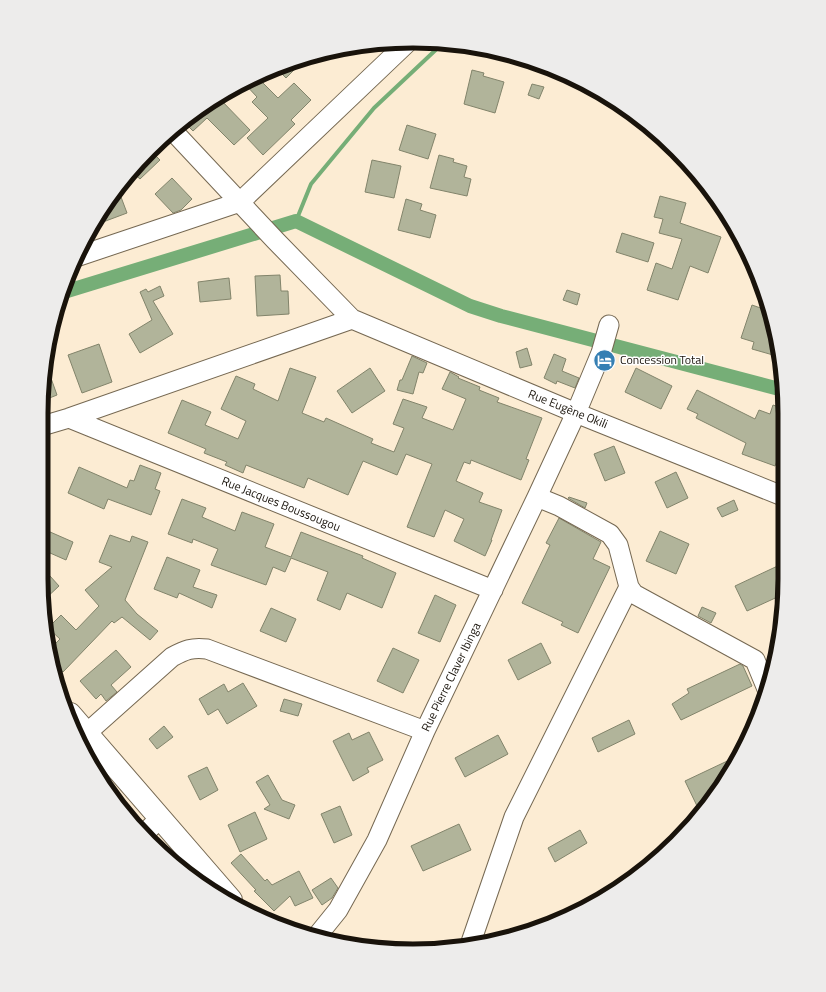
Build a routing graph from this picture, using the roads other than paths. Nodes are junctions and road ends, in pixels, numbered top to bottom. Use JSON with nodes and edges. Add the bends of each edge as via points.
{"nodes":[{"id":1,"x":402,"y":48,"type":"edge"},
{"id":2,"x":177,"y":135,"type":"edge"},
{"id":3,"x":246,"y":208,"type":"junction"},
{"id":4,"x":85,"y":254,"type":"edge"},
{"id":5,"x":352,"y":319,"type":"junction"},
{"id":6,"x":609,"y":325,"type":"dead end"},
{"id":7,"x":576,"y":413,"type":"junction"},
{"id":8,"x":69,"y":418,"type":"junction"},
{"id":9,"x":48,"y":424,"type":"edge"},
{"id":10,"x":778,"y":494,"type":"edge"},
{"id":11,"x":537,"y":497,"type":"junction"},
{"id":12,"x":629,"y":587,"type":"junction"},
{"id":13,"x":493,"y":590,"type":"junction"},
{"id":14,"x":764,"y":681,"type":"edge"},
{"id":15,"x":425,"y":731,"type":"junction"},
{"id":16,"x":84,"y":735,"type":"edge"},
{"id":17,"x":86,"y":740,"type":"edge"},
{"id":18,"x":152,"y":826,"type":"edge"},
{"id":19,"x":216,"y":886,"type":"edge"},
{"id":20,"x":320,"y":932,"type":"edge"},
{"id":21,"x":472,"y":939,"type":"edge"}],
"edges":[{"from":1,"to":3,"type":"street"},
{"from":2,"to":3,"type":"street"},
{"from":3,"to":4,"type":"street"},
{"from":3,"to":5,"type":"street"},
{"from":5,"to":7,"type":"street","name":"Rue Eugène Okili"},
{"from":5,"to":8,"type":"street"},
{"from":6,"to":7,"type":"street","name":"Rue Pierre Claver Ibinga","via":[[601,353]]},
{"from":7,"to":10,"type":"street","name":"Rue Eugène Okili"},
{"from":7,"to":11,"type":"street","name":"Rue Pierre Claver Ibinga"},
{"from":8,"to":9,"type":"street"},
{"from":8,"to":13,"type":"street","name":"Rue Jacques Boussougou"},
{"from":11,"to":12,"type":"street","via":[[610,534],[618,545]]},
{"from":11,"to":13,"type":"street","name":"Rue Pierre Claver Ibinga"},
{"from":12,"to":14,"type":"street","via":[[634,594],[755,660]]},
{"from":12,"to":21,"type":"street","via":[[514,817]]},
{"from":13,"to":15,"type":"street","name":"Rue Pierre Claver Ibinga"},
{"from":15,"to":16,"type":"street","via":[[196,647],[172,657]]},
{"from":15,"to":20,"type":"street","name":"Rue Pierre Claver Ibinga","via":[[377,840],[338,910]]},
{"from":17,"to":18,"type":"main road"},
{"from":18,"to":19,"type":"main road"}]}
